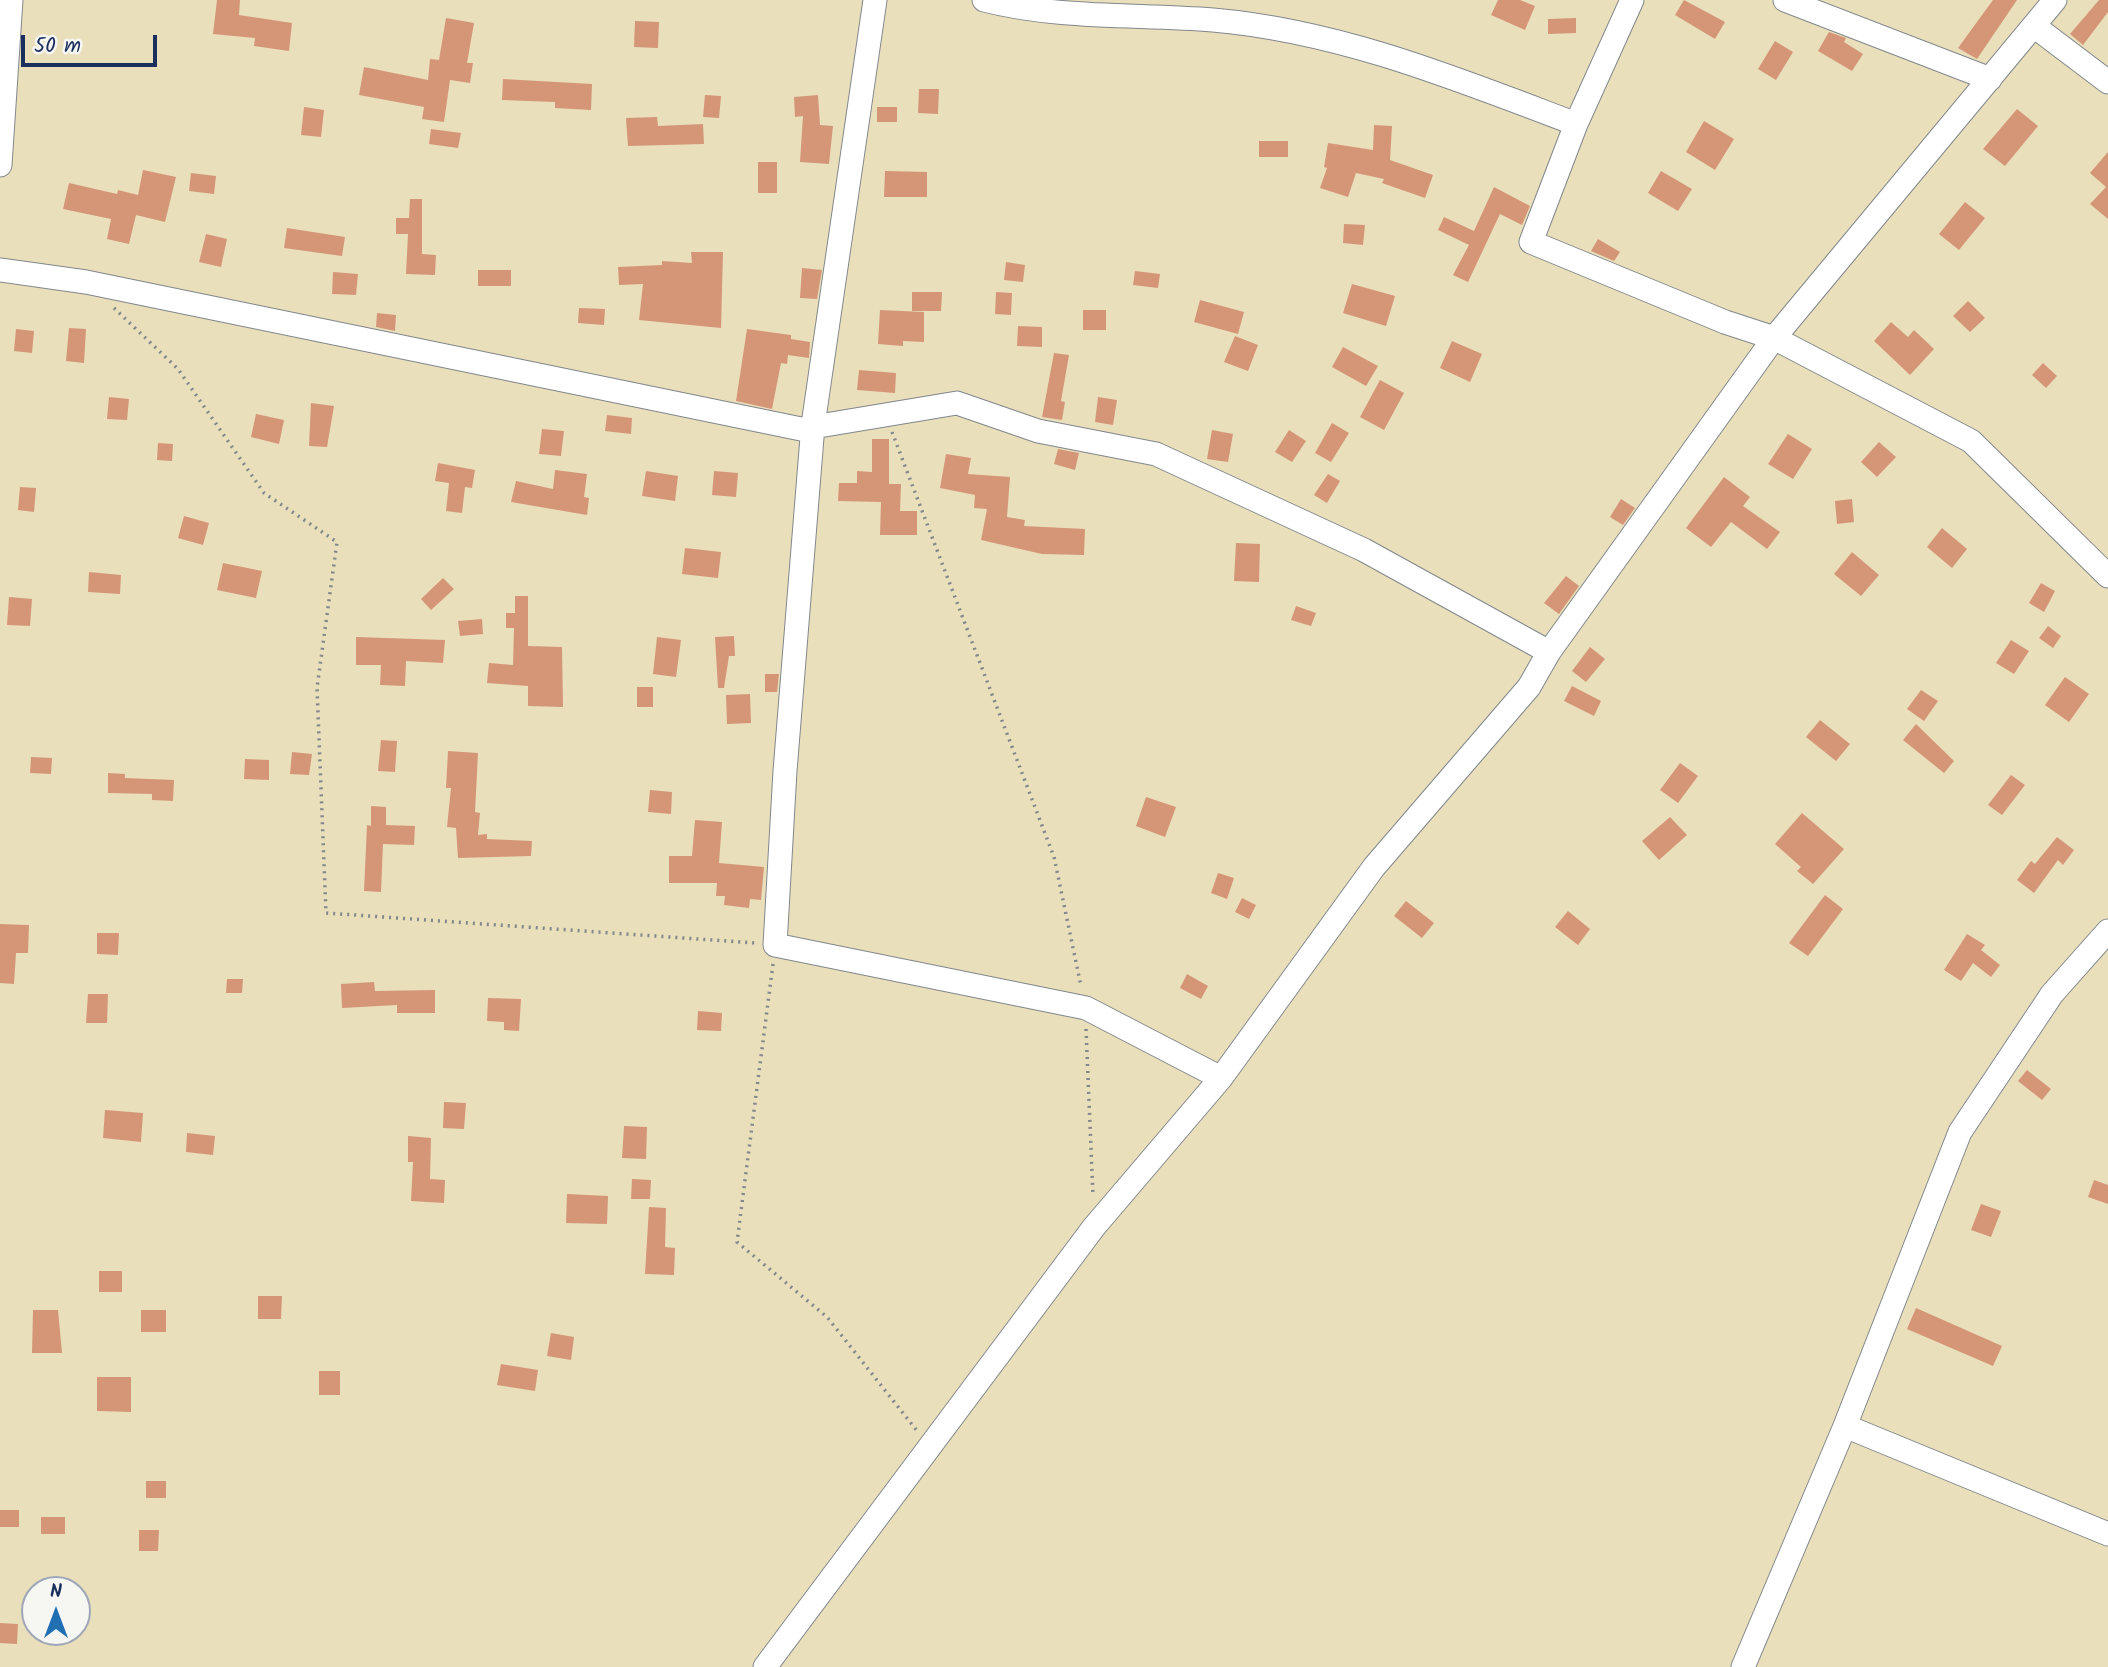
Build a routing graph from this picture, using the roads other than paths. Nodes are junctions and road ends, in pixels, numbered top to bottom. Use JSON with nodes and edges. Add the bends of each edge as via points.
{"nodes":[{"id":1,"x":11,"y":0,"type":"edge"},
{"id":2,"x":875,"y":0,"type":"edge"},
{"id":3,"x":985,"y":0,"type":"edge"},
{"id":4,"x":1632,"y":0,"type":"edge"},
{"id":5,"x":1785,"y":0,"type":"edge"},
{"id":6,"x":2055,"y":0,"type":"edge"},
{"id":7,"x":2034,"y":26,"type":"junction"},
{"id":8,"x":1990,"y":79,"type":"junction"},
{"id":9,"x":2108,"y":82,"type":"edge"},
{"id":10,"x":1576,"y":124,"type":"junction"},
{"id":11,"x":0,"y":165,"type":"edge"},
{"id":12,"x":0,"y":270,"type":"edge"},
{"id":13,"x":1774,"y":338,"type":"junction"},
{"id":14,"x":813,"y":425,"type":"junction"},
{"id":15,"x":2108,"y":576,"type":"edge"},
{"id":16,"x":1549,"y":652,"type":"junction"},
{"id":17,"x":2108,"y":931,"type":"edge"},
{"id":18,"x":1221,"y":1078,"type":"junction"},
{"id":19,"x":1845,"y":1426,"type":"junction"},
{"id":20,"x":2108,"y":1534,"type":"edge"},
{"id":21,"x":765,"y":1667,"type":"edge"},
{"id":22,"x":1743,"y":1667,"type":"edge"}],
"edges":[{"from":1,"to":11,"type":"street"},
{"from":2,"to":14,"type":"street"},
{"from":3,"to":10,"type":"street","via":[[1011,7],[1146,19],[1213,20],[1312,35],[1385,54]]},
{"from":4,"to":10,"type":"street"},
{"from":5,"to":8,"type":"street"},
{"from":6,"to":7,"type":"street"},
{"from":7,"to":8,"type":"street"},
{"from":7,"to":9,"type":"street"},
{"from":8,"to":13,"type":"street"},
{"from":10,"to":13,"type":"street","via":[[1531,242],[1726,323]]},
{"from":12,"to":14,"type":"street","via":[[86,282],[802,429]]},
{"from":13,"to":15,"type":"street","via":[[1971,440]]},
{"from":13,"to":16,"type":"street"},
{"from":14,"to":16,"type":"street","via":[[957,404],[1038,431],[1156,454],[1364,550]]},
{"from":14,"to":18,"type":"street","via":[[775,945],[1086,1007]]},
{"from":16,"to":18,"type":"street","via":[[1530,687],[1374,867]]},
{"from":17,"to":19,"type":"street","via":[[2052,994],[1960,1132]]},
{"from":18,"to":21,"type":"street","via":[[1094,1227]]},
{"from":19,"to":20,"type":"street"},
{"from":19,"to":22,"type":"street"}]}
